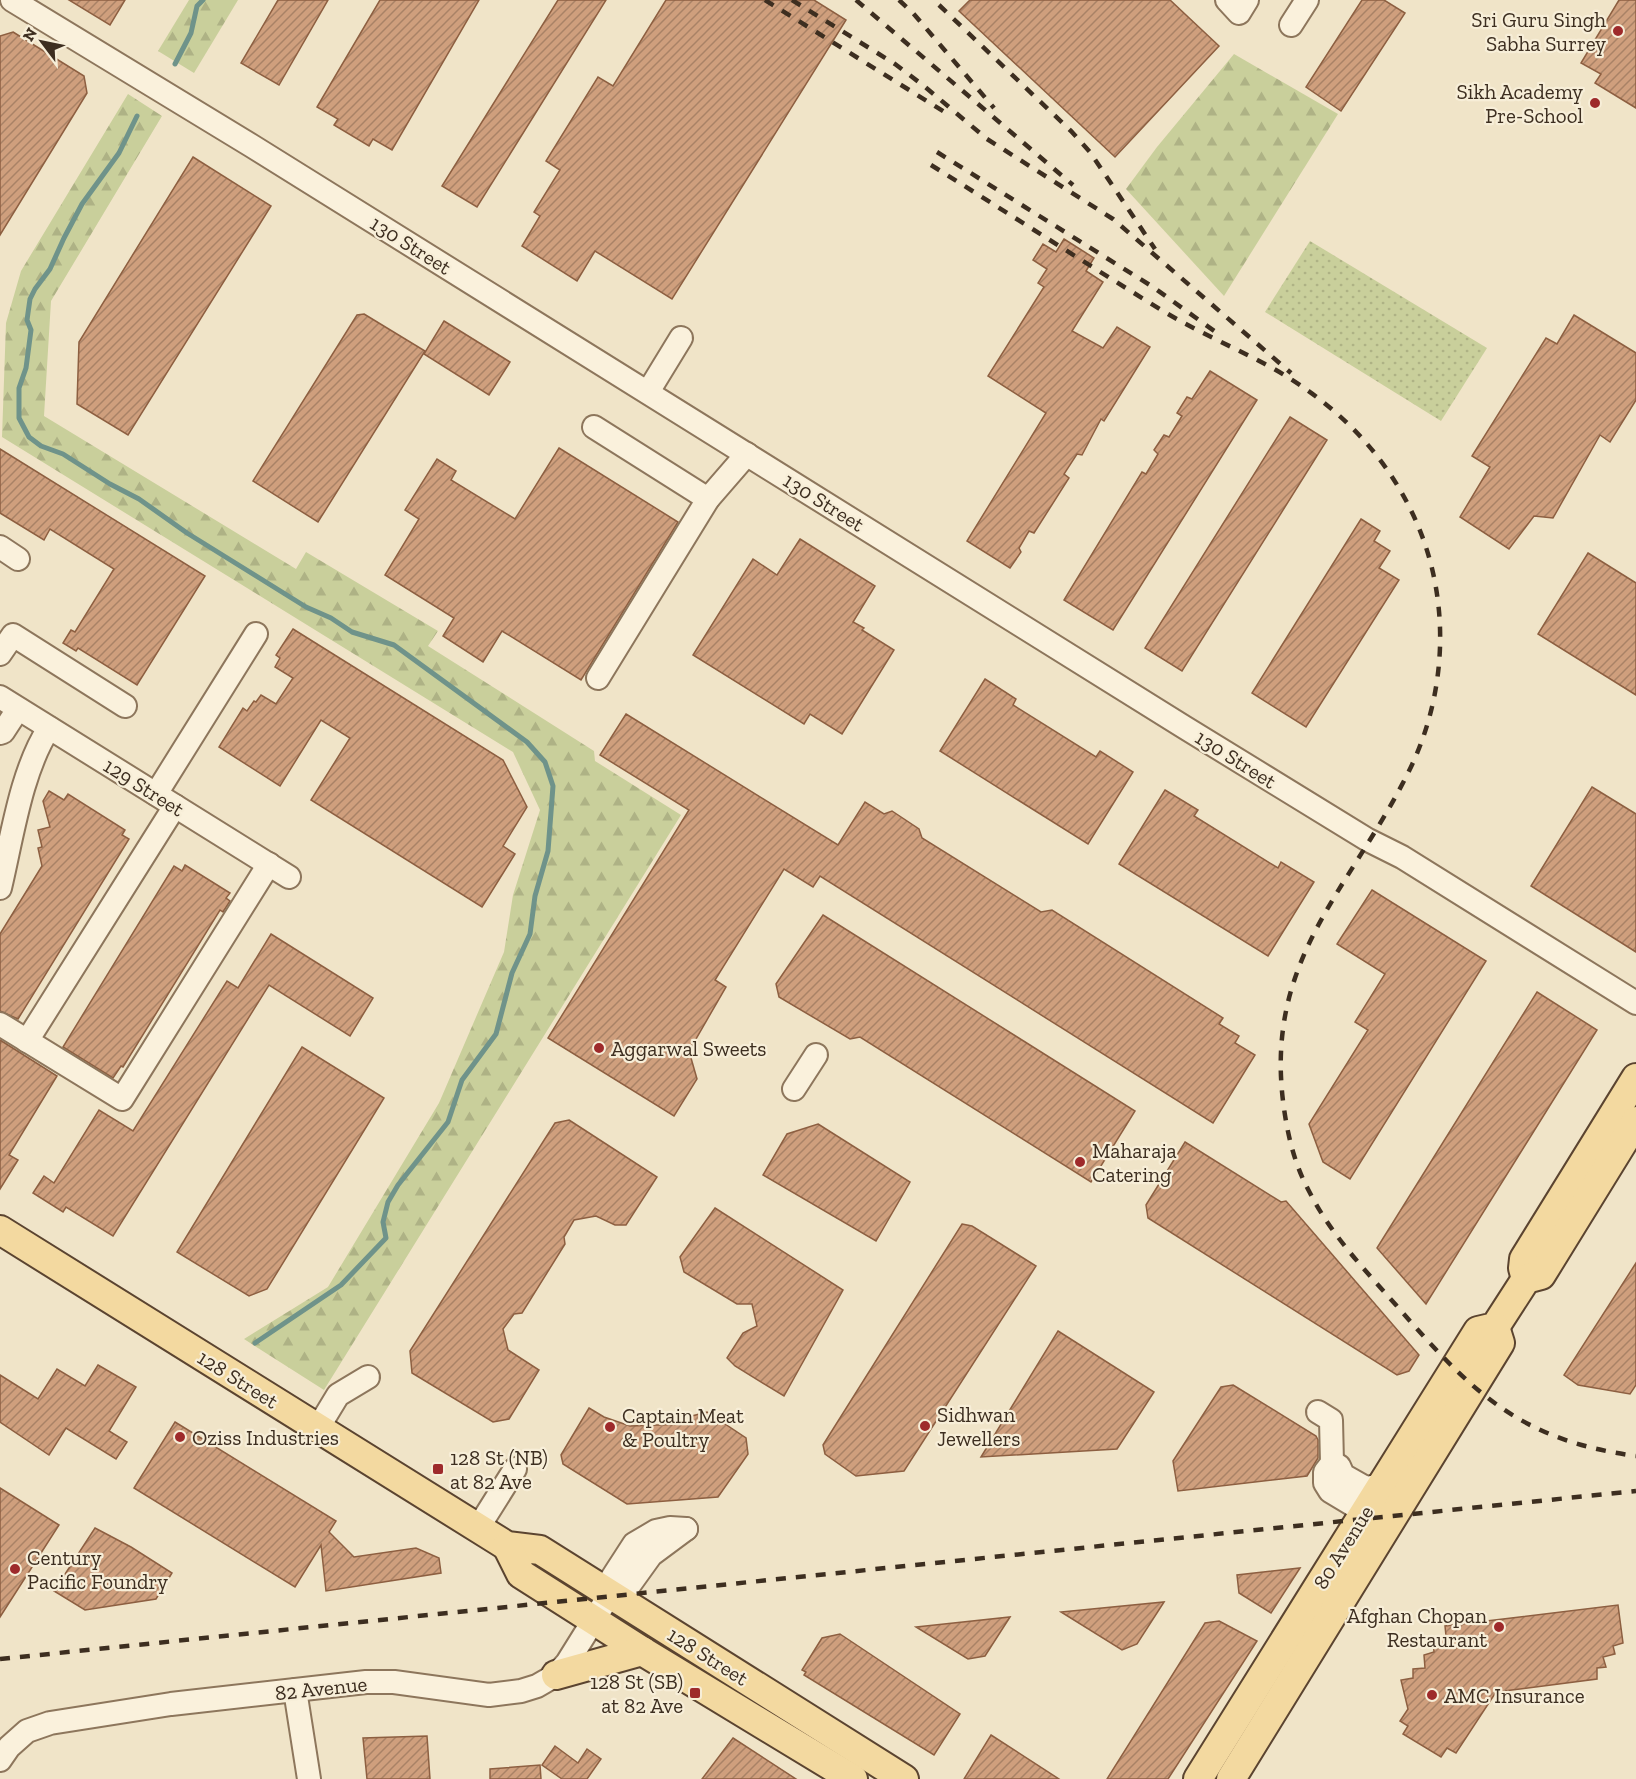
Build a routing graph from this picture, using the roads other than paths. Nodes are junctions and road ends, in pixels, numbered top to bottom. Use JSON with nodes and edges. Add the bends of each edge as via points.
{"nodes":[{"id":1,"x":12,"y":0,"type":"edge"},
{"id":2,"x":1227,"y":0,"type":"edge"},
{"id":3,"x":1247,"y":0,"type":"edge"},
{"id":4,"x":1307,"y":0,"type":"edge"},
{"id":5,"x":1291,"y":25,"type":"dead end"},
{"id":6,"x":681,"y":338,"type":"dead end"},
{"id":7,"x":648,"y":392,"type":"junction"},
{"id":8,"x":594,"y":427,"type":"dead end"},
{"id":9,"x":747,"y":454,"type":"junction"},
{"id":10,"x":708,"y":499,"type":"junction"},
{"id":11,"x":256,"y":634,"type":"dead end"},
{"id":12,"x":0,"y":654,"type":"edge"},
{"id":13,"x":598,"y":678,"type":"dead end"},
{"id":14,"x":9,"y":703,"type":"edge"},
{"id":15,"x":125,"y":706,"type":"dead end"},
{"id":16,"x":49,"y":728,"type":"junction"},
{"id":17,"x":0,"y":733,"type":"edge"},
{"id":18,"x":165,"y":800,"type":"junction"},
{"id":19,"x":268,"y":864,"type":"junction"},
{"id":20,"x":289,"y":877,"type":"dead end"},
{"id":21,"x":0,"y":888,"type":"edge"},
{"id":22,"x":1636,"y":1003,"type":"edge"},
{"id":23,"x":0,"y":1024,"type":"edge"},
{"id":24,"x":27,"y":1041,"type":"junction"},
{"id":25,"x":816,"y":1055,"type":"dead end"},
{"id":26,"x":1636,"y":1078,"type":"edge"},
{"id":27,"x":794,"y":1089,"type":"dead end"},
{"id":28,"x":1636,"y":1121,"type":"edge"},
{"id":29,"x":0,"y":1230,"type":"edge"},
{"id":30,"x":1526,"y":1279,"type":"junction"},
{"id":31,"x":368,"y":1377,"type":"dead end"},
{"id":32,"x":1318,"y":1412,"type":"dead end"},
{"id":33,"x":318,"y":1428,"type":"junction"},
{"id":34,"x":1332,"y":1463,"type":"junction"},
{"id":35,"x":515,"y":1468,"type":"dead end"},
{"id":36,"x":1390,"y":1496,"type":"junction"},
{"id":37,"x":1365,"y":1512,"type":"junction"},
{"id":38,"x":478,"y":1528,"type":"junction"},
{"id":39,"x":507,"y":1546,"type":"junction"},
{"id":40,"x":610,"y":1594,"type":"junction"},
{"id":41,"x":593,"y":1620,"type":"junction"},
{"id":42,"x":1290,"y":1632,"type":"junction"},
{"id":43,"x":642,"y":1651,"type":"junction"},
{"id":44,"x":556,"y":1675,"type":"junction"},
{"id":45,"x":295,"y":1690,"type":"junction"},
{"id":46,"x":1281,"y":1696,"type":"junction"},
{"id":47,"x":0,"y":1760,"type":"edge"},
{"id":48,"x":309,"y":1779,"type":"edge"},
{"id":49,"x":853,"y":1779,"type":"edge"},
{"id":50,"x":904,"y":1779,"type":"edge"},
{"id":51,"x":1198,"y":1779,"type":"edge"},
{"id":52,"x":1231,"y":1779,"type":"edge"}],
"edges":[{"from":1,"to":7,"type":"street","name":"130 Street"},
{"from":2,"to":3,"type":"street","via":[[1239,13]]},
{"from":4,"to":5,"type":"street"},
{"from":6,"to":7,"type":"street"},
{"from":7,"to":9,"type":"street","name":"130 Street"},
{"from":8,"to":10,"type":"street"},
{"from":9,"to":10,"type":"street"},
{"from":9,"to":22,"type":"street","name":"130 Street","via":[[1204,740],[1402,857]]},
{"from":10,"to":13,"type":"street"},
{"from":11,"to":18,"type":"street"},
{"from":12,"to":15,"type":"street","via":[[13,635]]},
{"from":14,"to":16,"type":"street","name":"129 Street"},
{"from":14,"to":17,"type":"street"},
{"from":16,"to":18,"type":"street","name":"129 Street"},
{"from":16,"to":21,"type":"street","via":[[29,769]]},
{"from":18,"to":19,"type":"street","name":"129 Street"},
{"from":18,"to":24,"type":"street"},
{"from":19,"to":20,"type":"street","name":"129 Street"},
{"from":19,"to":24,"type":"street","via":[[122,1099]]},
{"from":23,"to":24,"type":"street"},
{"from":25,"to":27,"type":"street"},
{"from":26,"to":30,"type":"main road","name":"80 Avenue","via":[[1524,1259]]},
{"from":28,"to":30,"type":"main road","name":"80 Avenue","via":[[1541,1275]]},
{"from":29,"to":33,"type":"main road","name":"128 Street"},
{"from":30,"to":36,"type":"main road","name":"80 Avenue","via":[[1496,1327],[1478,1331]]},
{"from":31,"to":33,"type":"street","via":[[338,1395]]},
{"from":32,"to":34,"type":"street","via":[[1331,1420]]},
{"from":33,"to":38,"type":"main road","name":"128 Street"},
{"from":34,"to":36,"type":"street","via":[[1339,1466],[1343,1475]]},
{"from":34,"to":37,"type":"street","via":[[1325,1472],[1330,1491]]},
{"from":35,"to":38,"type":"street"},
{"from":36,"to":37,"type":"main road","name":"80 Avenue"},
{"from":36,"to":46,"type":"main road","name":"80 Avenue"},
{"from":37,"to":42,"type":"main road","name":"80 Avenue"},
{"from":38,"to":39,"type":"main road","name":"128 Street"},
{"from":39,"to":40,"type":"main road","name":"128 Street","via":[[540,1550]]},
{"from":39,"to":41,"type":"main road","name":"128 Street","via":[[521,1574]]},
{"from":40,"to":41,"type":"street","name":"82 Avenue"},
{"from":40,"to":50,"type":"main road","name":"128 Street"},
{"from":41,"to":43,"type":"main road","name":"128 Street"},
{"from":41,"to":44,"type":"street","name":"82 Avenue"},
{"from":42,"to":46,"type":"main road","via":[[1296,1642],[1276,1680],[1275,1687]]},
{"from":42,"to":51,"type":"main road","name":"80 Avenue"},
{"from":43,"to":44,"type":"main road"},
{"from":43,"to":49,"type":"main road","name":"128 Street"},
{"from":44,"to":45,"type":"street","name":"82 Avenue","via":[[537,1686],[489,1695],[394,1682]]},
{"from":45,"to":47,"type":"street","name":"82 Avenue","via":[[44,1724],[27,1731]]},
{"from":45,"to":48,"type":"street"},
{"from":46,"to":52,"type":"main road","name":"80 Avenue"}]}
